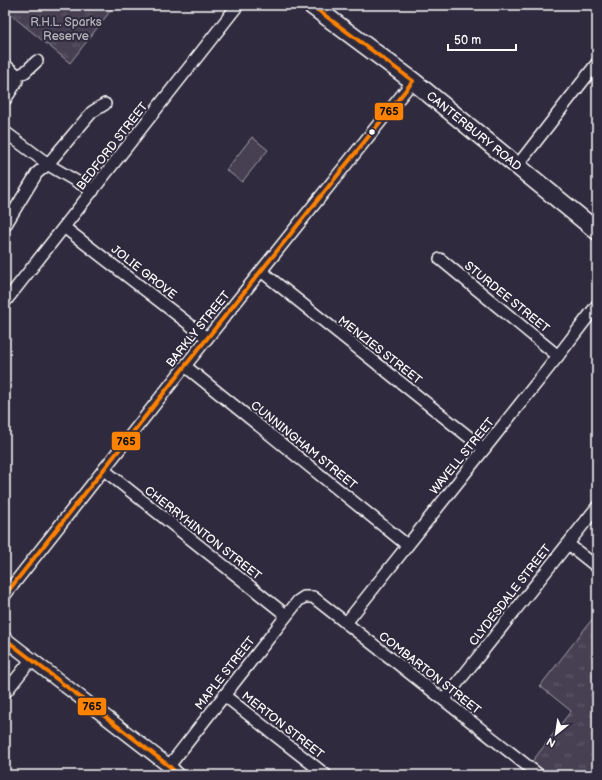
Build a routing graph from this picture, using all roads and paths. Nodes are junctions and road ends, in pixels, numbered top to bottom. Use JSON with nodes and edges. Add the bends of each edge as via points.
{"nodes":[{"id":1,"x":238,"y":5,"type":"edge"},
{"id":2,"x":311,"y":5,"type":"edge"},
{"id":3,"x":37,"y":61,"type":"dead end"},
{"id":4,"x":597,"y":63,"type":"edge"},
{"id":5,"x":5,"y":65,"type":"edge"},
{"id":6,"x":16,"y":77,"type":"junction"},
{"id":7,"x":413,"y":81,"type":"junction"},
{"id":8,"x":5,"y":100,"type":"edge"},
{"id":9,"x":105,"y":104,"type":"dead end"},
{"id":10,"x":5,"y":132,"type":"edge"},
{"id":11,"x":48,"y":164,"type":"junction"},
{"id":12,"x":516,"y":166,"type":"junction"},
{"id":13,"x":93,"y":191,"type":"junction"},
{"id":14,"x":5,"y":226,"type":"edge"},
{"id":15,"x":65,"y":228,"type":"junction"},
{"id":16,"x":597,"y":231,"type":"edge"},
{"id":17,"x":440,"y":259,"type":"dead end"},
{"id":18,"x":261,"y":271,"type":"junction"},
{"id":19,"x":5,"y":302,"type":"edge"},
{"id":20,"x":597,"y":305,"type":"edge"},
{"id":21,"x":207,"y":338,"type":"junction"},
{"id":22,"x":558,"y":356,"type":"junction"},
{"id":23,"x":185,"y":366,"type":"junction"},
{"id":24,"x":484,"y":449,"type":"junction"},
{"id":25,"x":104,"y":470,"type":"junction"},
{"id":26,"x":597,"y":507,"type":"edge"},
{"id":27,"x":568,"y":544,"type":"junction"},
{"id":28,"x":407,"y":545,"type":"junction"},
{"id":29,"x":597,"y":567,"type":"edge"},
{"id":30,"x":5,"y":595,"type":"edge"},
{"id":31,"x":304,"y":597,"type":"joint"},
{"id":32,"x":286,"y":615,"type":"junction"},
{"id":33,"x":346,"y":623,"type":"junction"},
{"id":34,"x":5,"y":639,"type":"edge"},
{"id":35,"x":31,"y":660,"type":"junction"},
{"id":36,"x":5,"y":693,"type":"edge"},
{"id":37,"x":225,"y":696,"type":"junction"},
{"id":38,"x":444,"y":700,"type":"junction"},
{"id":39,"x":176,"y":773,"type":"edge"},
{"id":40,"x":326,"y":775,"type":"edge"},
{"id":41,"x":539,"y":775,"type":"edge"}],
"edges":[{"from":1,"to":13,"type":"street","name":"BEDFORD STREET"},
{"from":2,"to":7,"type":"main road","name":"CANTERBURY ROAD"},
{"from":3,"to":6,"type":"street"},
{"from":4,"to":12,"type":"street"},
{"from":5,"to":6,"type":"street"},
{"from":6,"to":8,"type":"street","via":[[17,81]]},
{"from":7,"to":12,"type":"main road","name":"CANTERBURY ROAD"},
{"from":7,"to":18,"type":"street","name":"BARKLY STREET"},
{"from":9,"to":11,"type":"street","via":[[92,112]]},
{"from":10,"to":11,"type":"street"},
{"from":11,"to":13,"type":"street"},
{"from":11,"to":14,"type":"street","via":[[37,173]]},
{"from":12,"to":16,"type":"main road","name":"CANTERBURY ROAD"},
{"from":13,"to":15,"type":"street","name":"BEDFORD STREET"},
{"from":15,"to":19,"type":"street","name":"BEDFORD STREET"},
{"from":15,"to":21,"type":"street","name":"JOLIE GROVE"},
{"from":17,"to":22,"type":"street","name":"STURDEE STREET"},
{"from":18,"to":21,"type":"street","name":"BARKLY STREET"},
{"from":18,"to":24,"type":"street","name":"MENZIES STREET"},
{"from":20,"to":22,"type":"street","name":"WAVELL STREET"},
{"from":21,"to":23,"type":"street","name":"BARKLY STREET"},
{"from":22,"to":24,"type":"street","name":"WAVELL STREET"},
{"from":23,"to":25,"type":"street","name":"BARKLY STREET"},
{"from":23,"to":28,"type":"street","name":"CUNNINGHAM STREET"},
{"from":24,"to":28,"type":"street","name":"WAVELL STREET"},
{"from":25,"to":30,"type":"street","name":"BARKLY STREET"},
{"from":25,"to":32,"type":"street","name":"CHERRYHINTON STREET"},
{"from":26,"to":27,"type":"street","name":"CLYDESDALE STREET"},
{"from":27,"to":29,"type":"street"},
{"from":27,"to":38,"type":"street","name":"CLYDESDALE STREET"},
{"from":28,"to":33,"type":"street","name":"WAVELL STREET"},
{"from":31,"to":32,"type":"street","name":"MAPLE STREET"},
{"from":31,"to":33,"type":"street","name":"COMBARTON STREET","via":[[313,597]]},
{"from":32,"to":37,"type":"street","name":"MAPLE STREET"},
{"from":33,"to":38,"type":"street","name":"COMBARTON STREET"},
{"from":34,"to":35,"type":"street"},
{"from":35,"to":36,"type":"street"},
{"from":35,"to":39,"type":"street"},
{"from":37,"to":39,"type":"street","name":"MAPLE STREET"},
{"from":37,"to":40,"type":"street","name":"MERTON STREET"},
{"from":38,"to":41,"type":"street","name":"COMBARTON STREET"}]}
